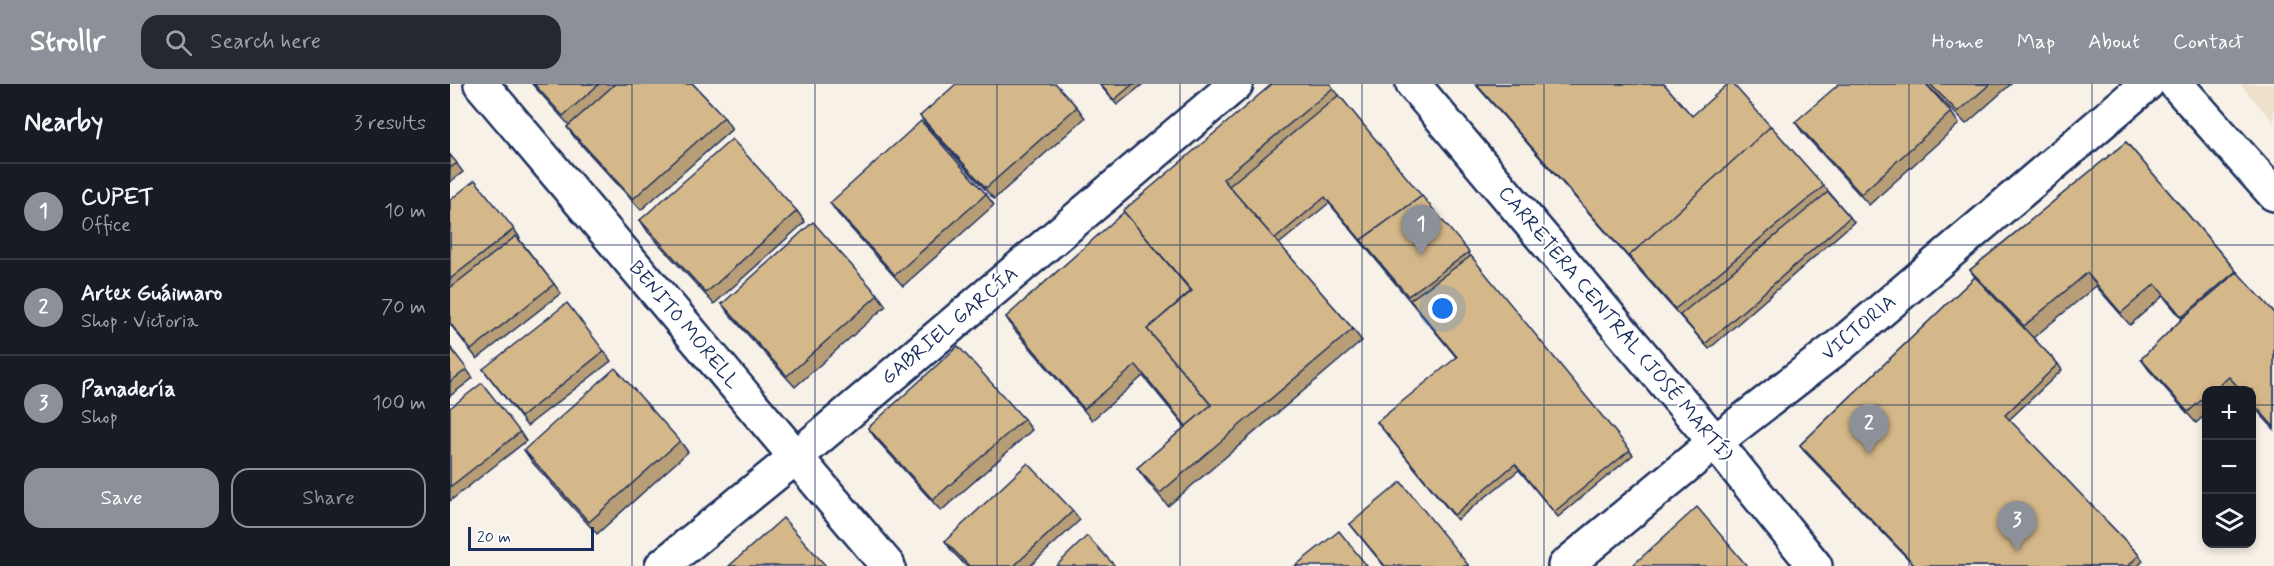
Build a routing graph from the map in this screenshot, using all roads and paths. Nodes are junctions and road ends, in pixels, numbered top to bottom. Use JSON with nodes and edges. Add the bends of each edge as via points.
{"nodes":[{"id":1,"x":481,"y":84,"type":"edge"},
{"id":2,"x":1236,"y":84,"type":"edge"},
{"id":3,"x":1413,"y":84,"type":"edge"},
{"id":4,"x":2147,"y":84,"type":"edge"},
{"id":5,"x":2176,"y":84,"type":"edge"},
{"id":6,"x":2274,"y":194,"type":"edge"},
{"id":7,"x":1715,"y":442,"type":"junction"},
{"id":8,"x":796,"y":457,"type":"junction"},
{"id":9,"x":662,"y":566,"type":"edge"},
{"id":10,"x":888,"y":566,"type":"edge"},
{"id":11,"x":1565,"y":566,"type":"edge"},
{"id":12,"x":1815,"y":566,"type":"edge"}],
"edges":[{"from":1,"to":8,"type":"main road","name":"BENITO MORELL"},
{"from":2,"to":8,"type":"main road","name":"GABRIEL GARCÍA"},
{"from":3,"to":7,"type":"main road","name":"CARRETERA CENTRAL (JOSÉ MARTÍ)"},
{"from":4,"to":7,"type":"main road","name":"VICTORIA","via":[[1843,343]]},
{"from":5,"to":6,"type":"main road"},
{"from":7,"to":11,"type":"main road","name":"VICTORIA"},
{"from":7,"to":12,"type":"main road","name":"CARRETERA CENTRAL (JOSÉ MARTÍ)"},
{"from":8,"to":9,"type":"main road","name":"GABRIEL GARCÍA"},
{"from":8,"to":10,"type":"main road","name":"BENITO MORELL"}]}
